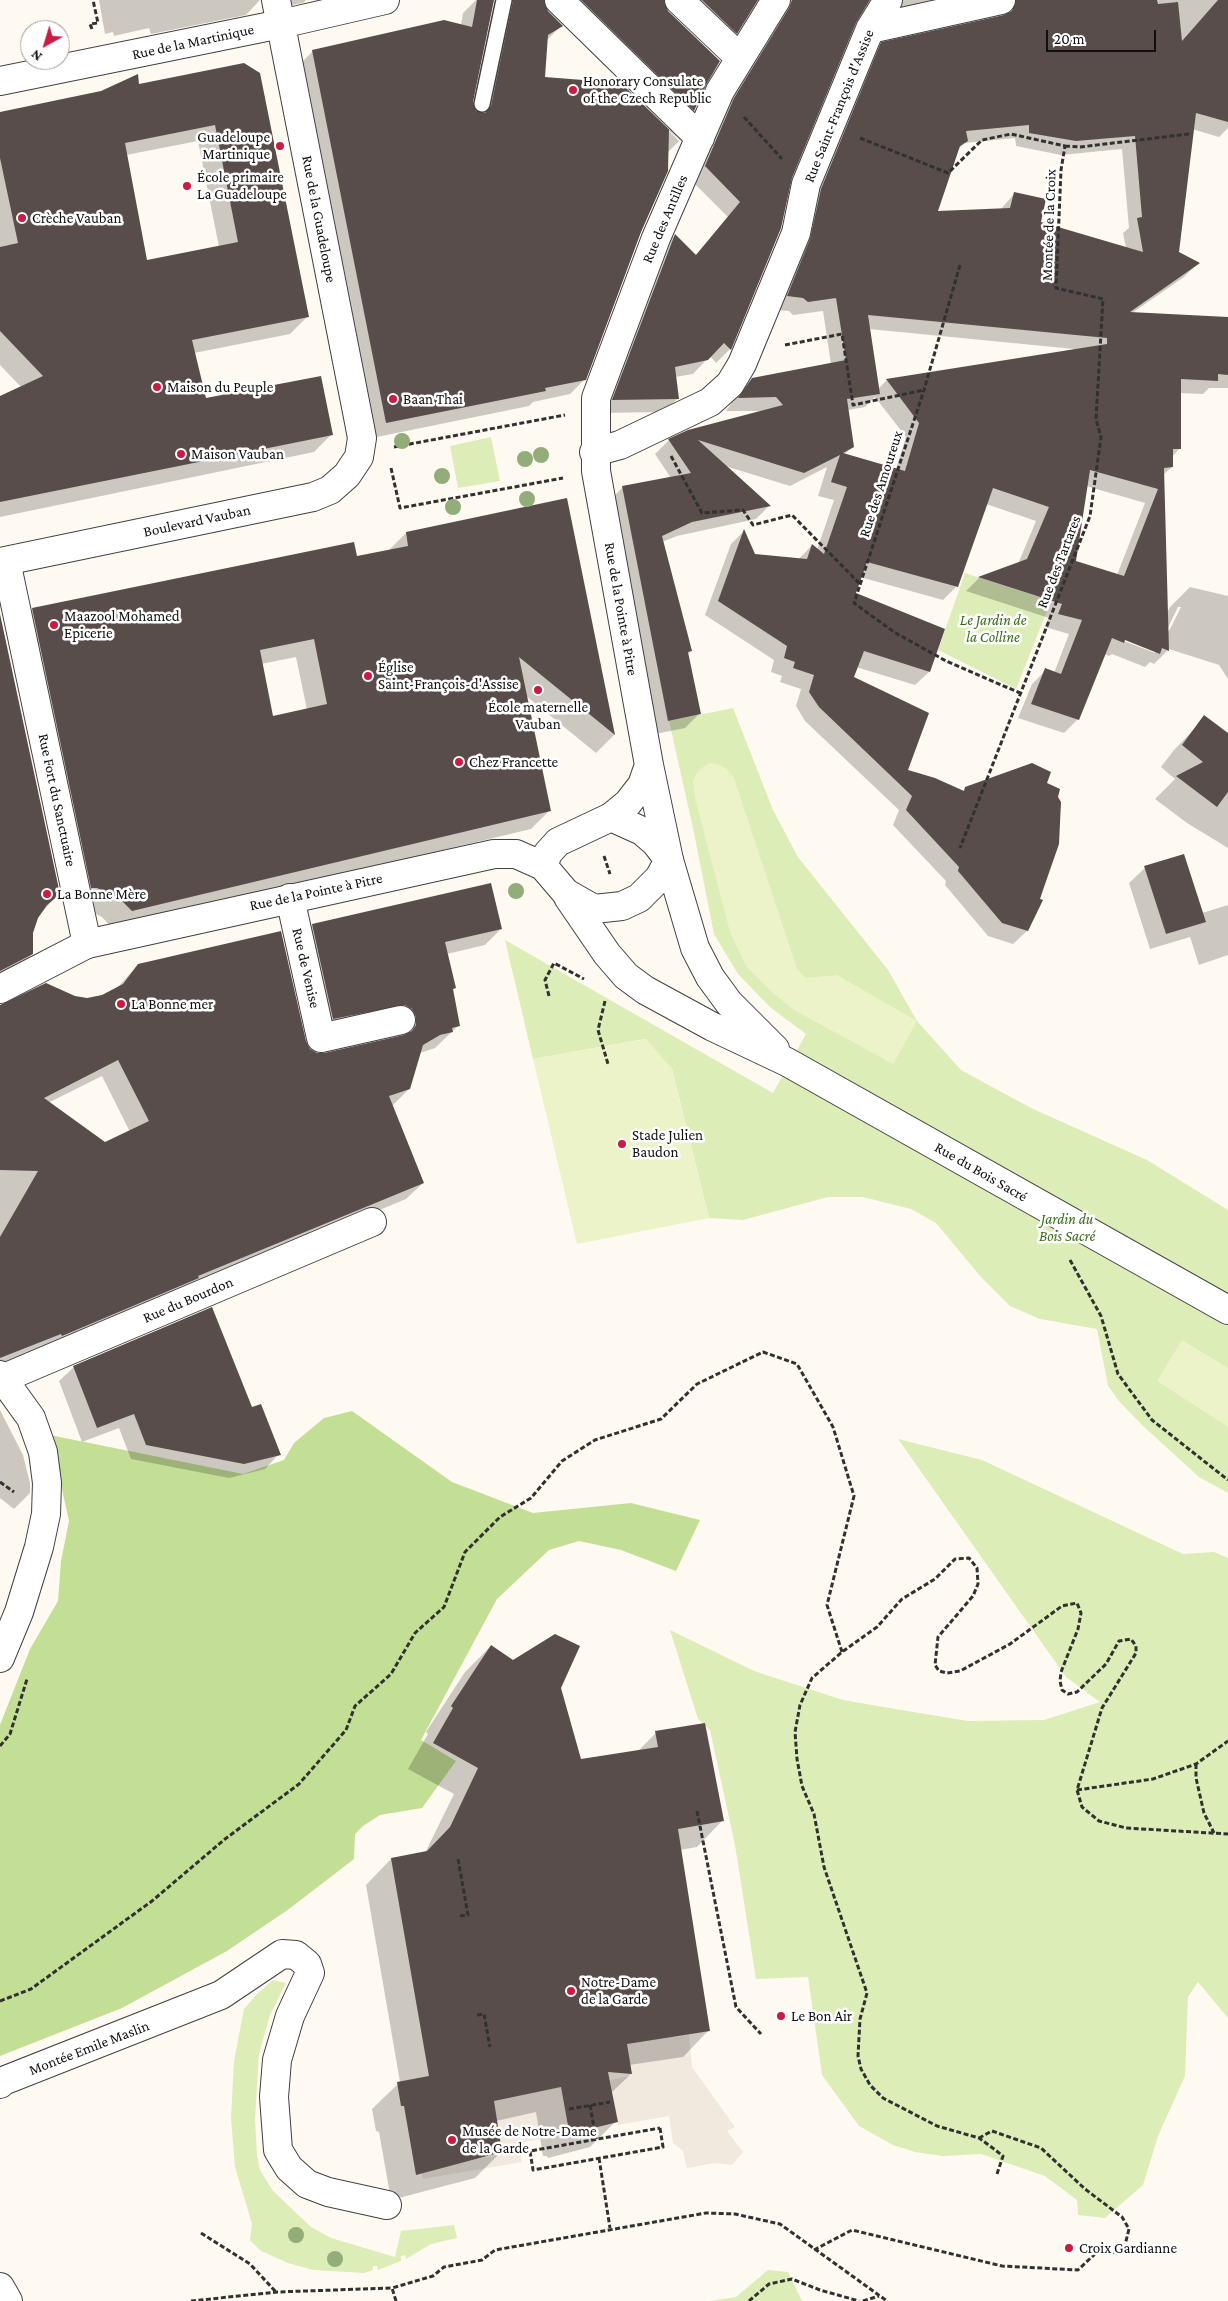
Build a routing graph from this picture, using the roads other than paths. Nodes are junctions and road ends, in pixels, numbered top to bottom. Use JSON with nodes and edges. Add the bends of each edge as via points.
{"nodes":[{"id":1,"x":385,"y":0,"type":"edge"},
{"id":2,"x":504,"y":0,"type":"edge"},
{"id":3,"x":559,"y":0,"type":"edge"},
{"id":4,"x":679,"y":0,"type":"edge"},
{"id":5,"x":776,"y":0,"type":"edge"},
{"id":6,"x":888,"y":0,"type":"edge"},
{"id":7,"x":1001,"y":0,"type":"edge"},
{"id":8,"x":279,"y":12,"type":"edge"},
{"id":9,"x":870,"y":28,"type":"junction"},
{"id":10,"x":740,"y":58,"type":"junction"},
{"id":11,"x":0,"y":82,"type":"edge"},
{"id":12,"x":482,"y":104,"type":"dead end"},
{"id":13,"x":700,"y":138,"type":"junction"},
{"id":14,"x":374,"y":443,"type":"joint"},
{"id":15,"x":594,"y":452,"type":"junction"},
{"id":16,"x":3,"y":561,"type":"edge"},
{"id":17,"x":649,"y":765,"type":"junction"},
{"id":18,"x":611,"y":817,"type":"junction"},
{"id":19,"x":669,"y":860,"type":"junction"},
{"id":20,"x":543,"y":866,"type":"junction"},
{"id":21,"x":566,"y":893,"type":"junction"},
{"id":22,"x":290,"y":898,"type":"junction"},
{"id":23,"x":87,"y":944,"type":"junction"},
{"id":24,"x":0,"y":989,"type":"edge"},
{"id":25,"x":401,"y":1020,"type":"dead end"},
{"id":26,"x":787,"y":1062,"type":"junction"},
{"id":27,"x":372,"y":1222,"type":"dead end"},
{"id":28,"x":1228,"y":1310,"type":"edge"},
{"id":29,"x":2,"y":1376,"type":"edge"},
{"id":30,"x":1,"y":1655,"type":"edge"},
{"id":31,"x":0,"y":2084,"type":"edge"},
{"id":32,"x":387,"y":2205,"type":"dead end"},
{"id":33,"x":0,"y":2287,"type":"edge"},
{"id":34,"x":8,"y":2301,"type":"edge"}],
"edges":[{"from":1,"to":8,"type":"street","name":"Rue de la Martinique"},
{"from":2,"to":12,"type":"lane"},
{"from":3,"to":13,"type":"street"},
{"from":4,"to":10,"type":"street"},
{"from":5,"to":10,"type":"street","name":"Rue des Antilles"},
{"from":6,"to":9,"type":"street","name":"Rue Saint-François d'Assise"},
{"from":7,"to":9,"type":"street"},
{"from":8,"to":11,"type":"street","name":"Rue de la Martinique"},
{"from":8,"to":14,"type":"street","name":"Rue de la Guadeloupe"},
{"from":9,"to":15,"type":"street","name":"Rue Saint-François d'Assise","via":[[806,184],[796,233],[742,364],[730,384],[710,402],[620,445]]},
{"from":10,"to":13,"type":"street","name":"Rue des Antilles","via":[[720,91]]},
{"from":13,"to":15,"type":"street","name":"Rue des Antilles","via":[[656,238],[596,398]]},
{"from":14,"to":16,"type":"street","name":"Boulevard Vauban","via":[[347,475],[330,490],[313,497]]},
{"from":15,"to":17,"type":"street","name":"Rue de la Pointe à Pitre"},
{"from":16,"to":23,"type":"street","name":"Rue Fort du Sanctuaire"},
{"from":17,"to":18,"type":"street","via":[[642,785]]},
{"from":17,"to":19,"type":"street","name":"Rue de la Pointe à Pitre"},
{"from":18,"to":19,"type":"street","name":"Rue du Bois Sacré","via":[[642,831]]},
{"from":18,"to":20,"type":"street","via":[[558,842],[548,853]]},
{"from":19,"to":21,"type":"street","name":"Rue de la Pointe à Pitre","via":[[659,878],[639,898],[622,906],[594,909]]},
{"from":19,"to":26,"type":"street","name":"Rue du Bois Sacré","via":[[695,948],[710,977],[729,1003]]},
{"from":20,"to":21,"type":"street","name":"Rue de la Pointe à Pitre"},
{"from":20,"to":22,"type":"street","name":"Rue de la Pointe à Pitre","via":[[516,854],[494,854]]},
{"from":21,"to":26,"type":"street","name":"Rue du Bois Sacré","via":[[626,976],[713,1028]]},
{"from":22,"to":23,"type":"street","name":"Rue de la Pointe à Pitre"},
{"from":22,"to":25,"type":"street","name":"Rue de Venise","via":[[322,1038]]},
{"from":23,"to":24,"type":"street"},
{"from":26,"to":28,"type":"street","name":"Rue du Bois Sacré"},
{"from":27,"to":29,"type":"street","name":"Rue du Bourdon"},
{"from":29,"to":30,"type":"street","via":[[31,1418],[43,1452],[47,1483],[46,1514],[39,1547]]},
{"from":31,"to":32,"type":"street","name":"Montée Emile Maslin","via":[[221,1994],[282,1954],[296,1955],[307,1964],[310,1973],[290,2016],[277,2060],[274,2097],[278,2150],[289,2168],[307,2184]]},
{"from":33,"to":34,"type":"street"}]}
